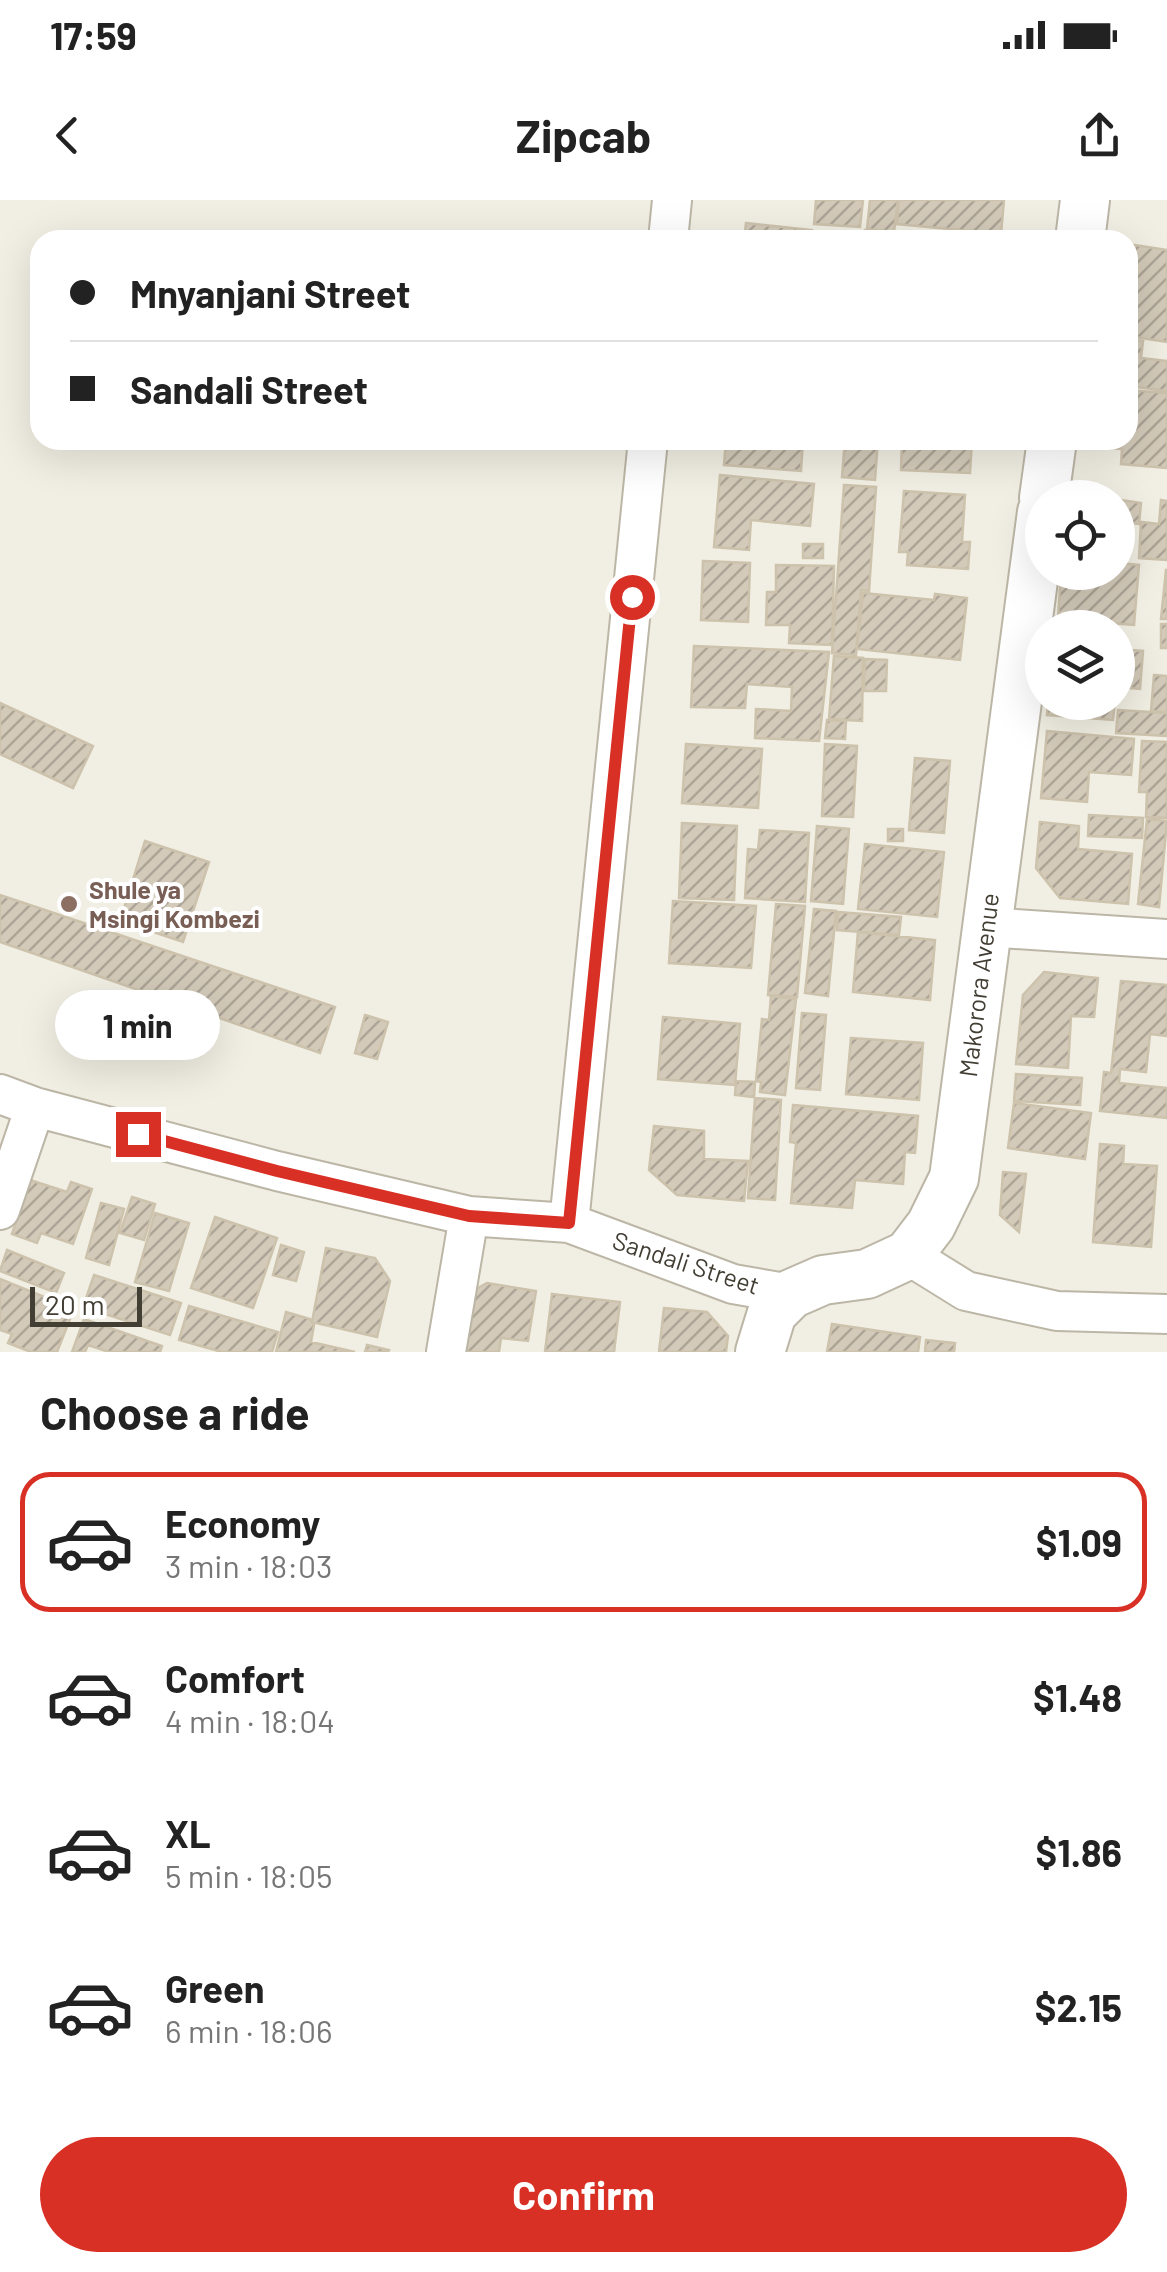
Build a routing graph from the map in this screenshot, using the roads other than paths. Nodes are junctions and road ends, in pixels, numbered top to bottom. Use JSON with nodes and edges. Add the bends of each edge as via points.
{"nodes":[{"id":1,"x":672,"y":200,"type":"edge"},
{"id":2,"x":1085,"y":200,"type":"edge"},
{"id":3,"x":669,"y":230,"type":"edge"},
{"id":4,"x":1081,"y":230,"type":"edge"},
{"id":5,"x":647,"y":450,"type":"edge"},
{"id":6,"x":1051,"y":450,"type":"edge"},
{"id":7,"x":1046,"y":480,"type":"edge"},
{"id":8,"x":1031,"y":590,"type":"edge"},
{"id":9,"x":986,"y":927,"type":"junction"},
{"id":10,"x":1167,"y":938,"type":"edge"},
{"id":11,"x":17,"y":1100,"type":"edge"},
{"id":12,"x":0,"y":1210,"type":"edge"},
{"id":13,"x":469,"y":1216,"type":"junction"},
{"id":14,"x":569,"y":1223,"type":"junction"},
{"id":15,"x":908,"y":1255,"type":"junction"},
{"id":16,"x":790,"y":1294,"type":"junction"},
{"id":17,"x":1167,"y":1314,"type":"edge"},
{"id":18,"x":446,"y":1352,"type":"edge"},
{"id":19,"x":760,"y":1352,"type":"edge"}],
"edges":[{"from":1,"to":3,"type":"street"},
{"from":2,"to":4,"type":"street"},
{"from":5,"to":14,"type":"street"},
{"from":6,"to":7,"type":"street"},
{"from":8,"to":9,"type":"street","name":"Makorora Avenue"},
{"from":9,"to":10,"type":"street"},
{"from":9,"to":15,"type":"street","name":"Makorora Avenue","via":[[954,1178]]},
{"from":11,"to":12,"type":"street"},
{"from":11,"to":13,"type":"street","name":"Sandali Street"},
{"from":13,"to":14,"type":"street","name":"Sandali Street"},
{"from":13,"to":18,"type":"street"},
{"from":14,"to":16,"type":"street","name":"Sandali Street","via":[[733,1284]]},
{"from":15,"to":16,"type":"street","via":[[867,1274],[823,1280]]},
{"from":15,"to":17,"type":"street","via":[[966,1291],[1057,1310]]},
{"from":16,"to":19,"type":"street","via":[[772,1313]]}]}
